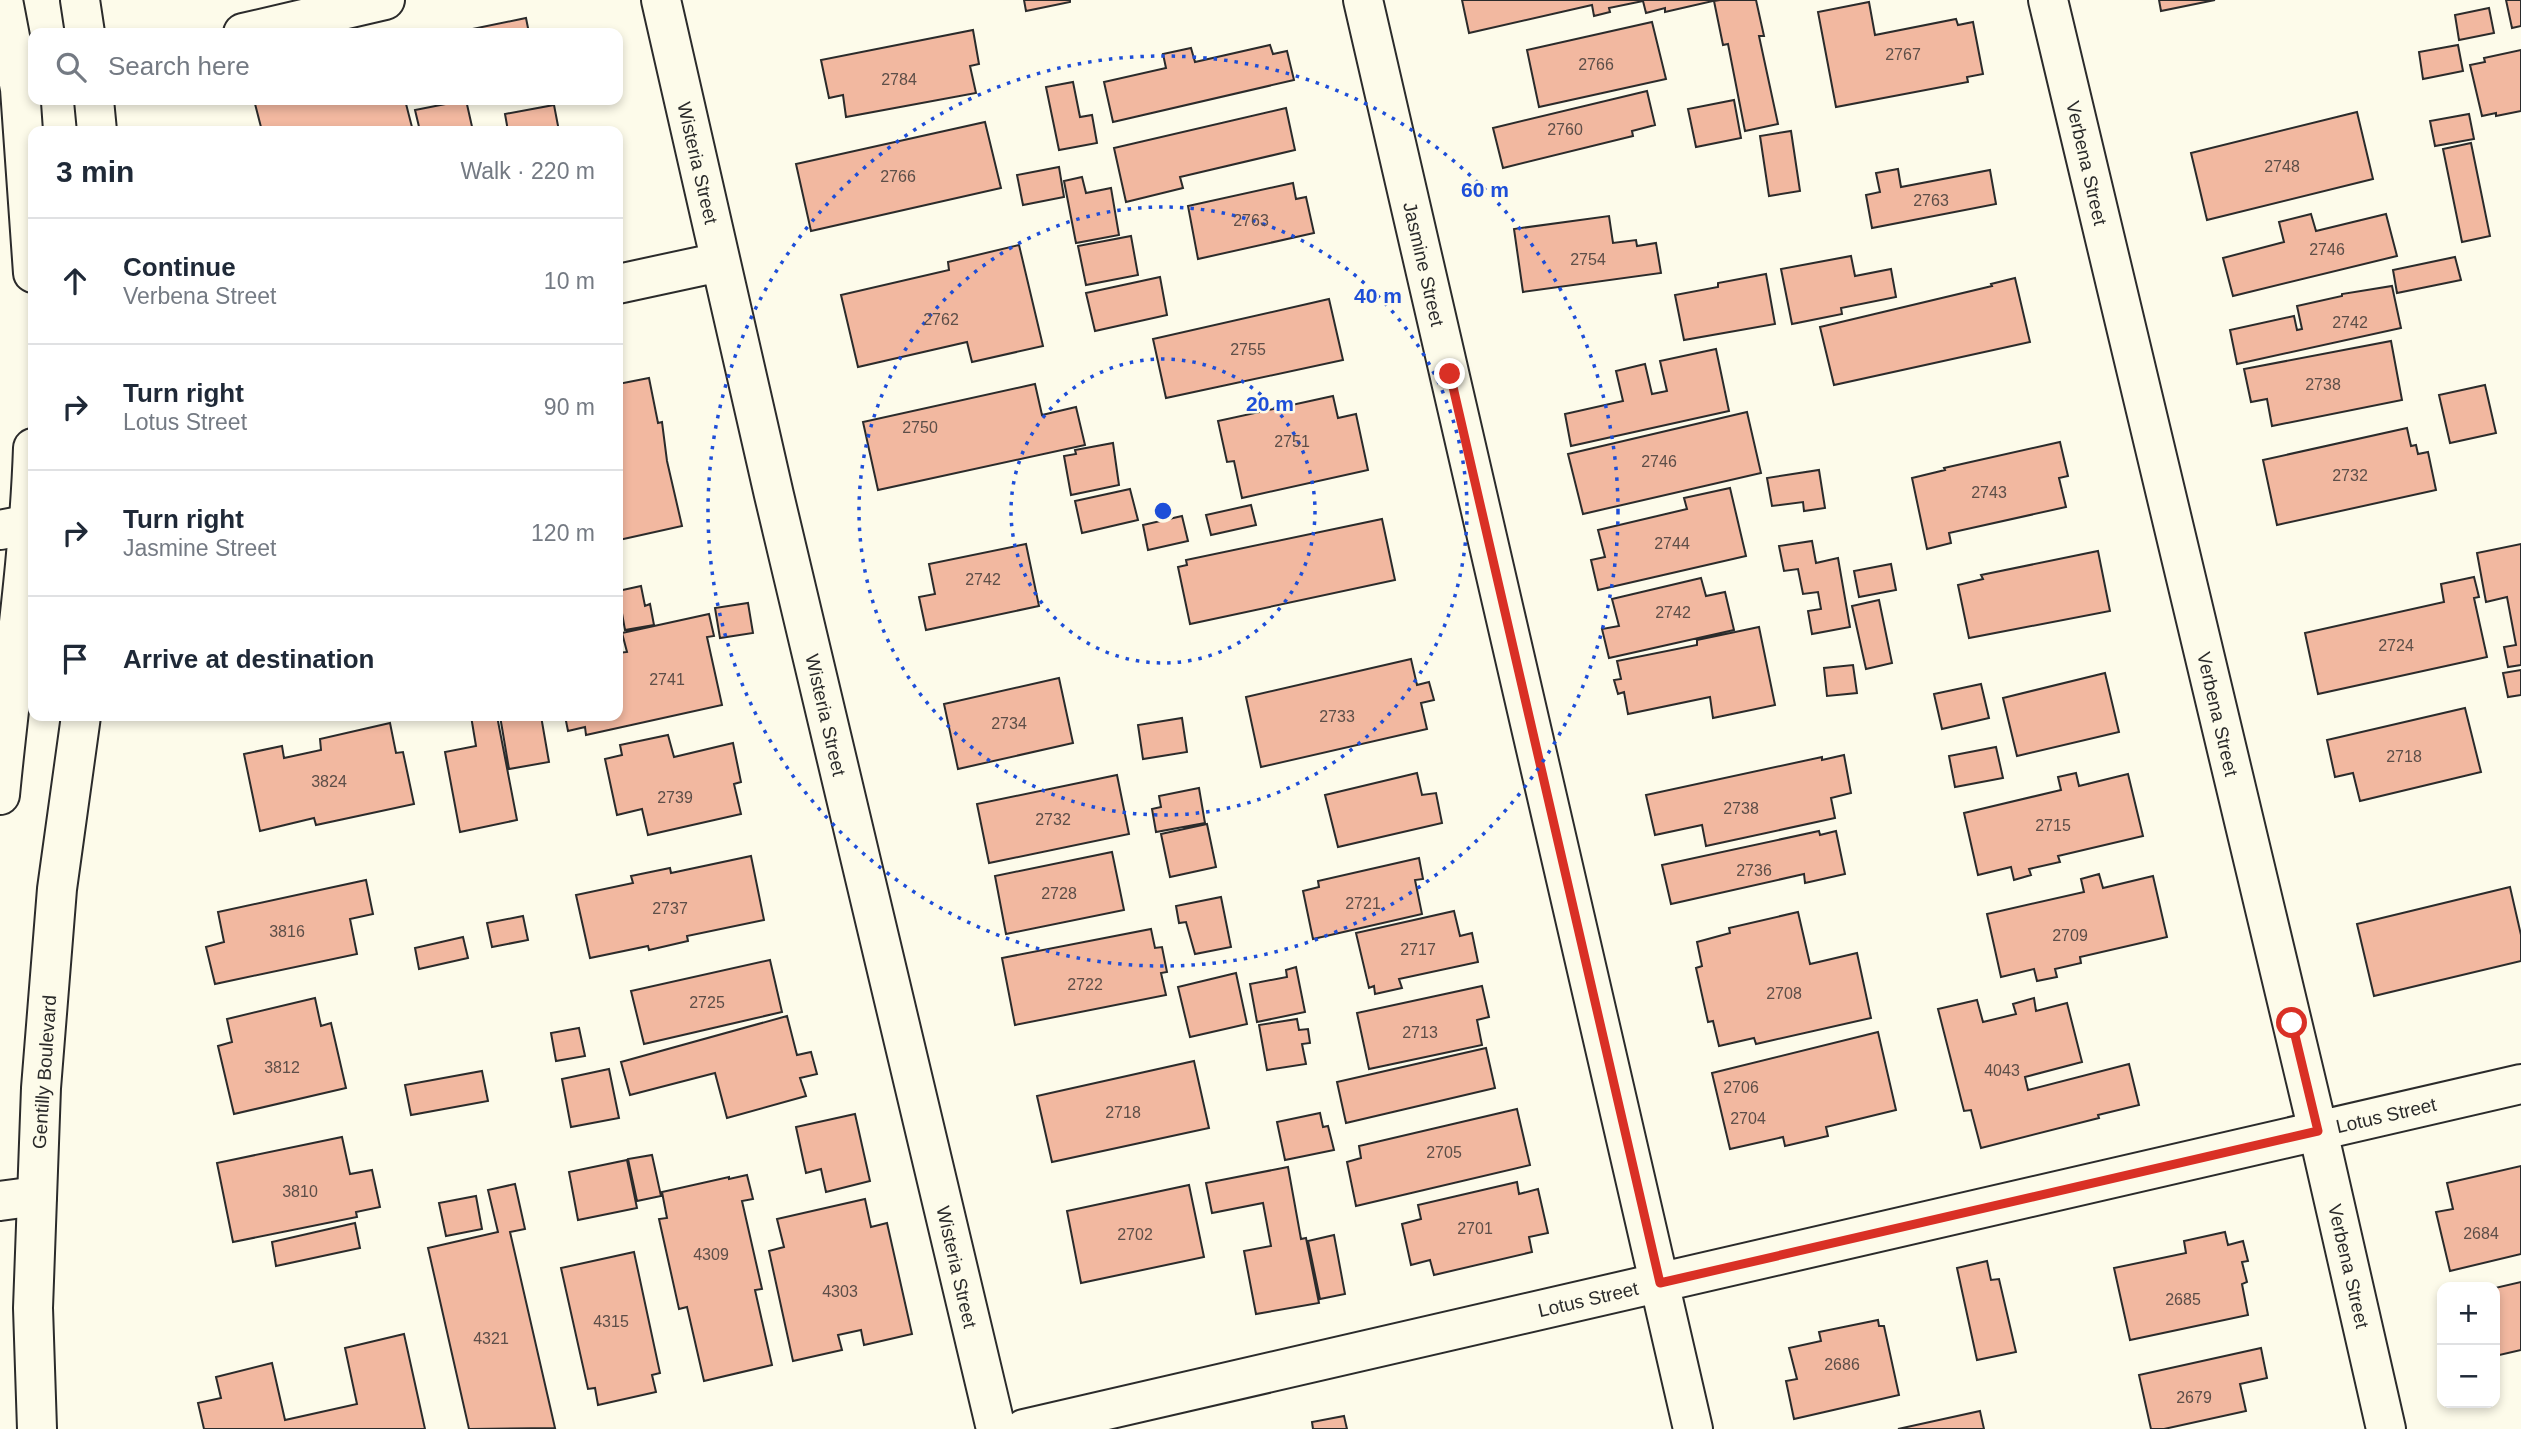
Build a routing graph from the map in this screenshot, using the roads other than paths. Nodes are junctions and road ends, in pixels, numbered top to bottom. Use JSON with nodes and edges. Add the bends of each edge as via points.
{"nodes":[{"id":1,"x":3,"y":0,"type":"edge"},
{"id":2,"x":80,"y":0,"type":"edge"},
{"id":3,"x":385,"y":0,"type":"edge"},
{"id":4,"x":661,"y":0,"type":"edge"},
{"id":5,"x":1363,"y":0,"type":"edge"},
{"id":6,"x":2048,"y":0,"type":"edge"},
{"id":7,"x":84,"y":28,"type":"edge"},
{"id":8,"x":265,"y":28,"type":"edge"},
{"id":9,"x":10,"y":92,"type":"edge"},
{"id":10,"x":94,"y":105,"type":"edge"},
{"id":11,"x":97,"y":126,"type":"edge"},
{"id":12,"x":28,"y":234,"type":"edge"},
{"id":13,"x":720,"y":262,"type":"junction"},
{"id":14,"x":623,"y":283,"type":"edge"},
{"id":15,"x":28,"y":470,"type":"edge"},
{"id":16,"x":15,"y":527,"type":"edge"},
{"id":17,"x":80,"y":721,"type":"edge"},
{"id":18,"x":0,"y":795,"type":"edge"},
{"id":19,"x":2521,"y":1084,"type":"edge"},
{"id":20,"x":2318,"y":1131,"type":"junction"},
{"id":21,"x":37,"y":1196,"type":"junction"},
{"id":22,"x":0,"y":1201,"type":"edge"},
{"id":23,"x":1660,"y":1283,"type":"junction"},
{"id":24,"x":37,"y":1429,"type":"edge"},
{"id":25,"x":996,"y":1429,"type":"edge"},
{"id":26,"x":1024,"y":1429,"type":"edge"},
{"id":27,"x":1693,"y":1429,"type":"edge"},
{"id":28,"x":2386,"y":1429,"type":"edge"}],
"edges":[{"from":1,"to":9,"type":"street"},
{"from":2,"to":7,"type":"street"},
{"from":3,"to":8,"type":"street"},
{"from":4,"to":13,"type":"street","name":"Wisteria Street"},
{"from":5,"to":23,"type":"street","name":"Jasmine Street"},
{"from":6,"to":20,"type":"street","name":"Verbena Street"},
{"from":9,"to":12,"type":"street"},
{"from":10,"to":11,"type":"street"},
{"from":13,"to":14,"type":"street"},
{"from":13,"to":25,"type":"street","name":"Wisteria Street"},
{"from":15,"to":16,"type":"street"},
{"from":16,"to":18,"type":"street","via":[[12,671]]},
{"from":17,"to":21,"type":"street","name":"Gentilly Boulevard","via":[[56,902]]},
{"from":19,"to":20,"type":"street","name":"Lotus Street"},
{"from":20,"to":23,"type":"street","name":"Lotus Street"},
{"from":20,"to":28,"type":"street","name":"Verbena Street"},
{"from":21,"to":22,"type":"street"},
{"from":21,"to":24,"type":"street","name":"Gentilly Boulevard","via":[[33,1308]]},
{"from":23,"to":26,"type":"street","name":"Lotus Street"},
{"from":23,"to":27,"type":"street","name":"Jasmine Street"}]}
